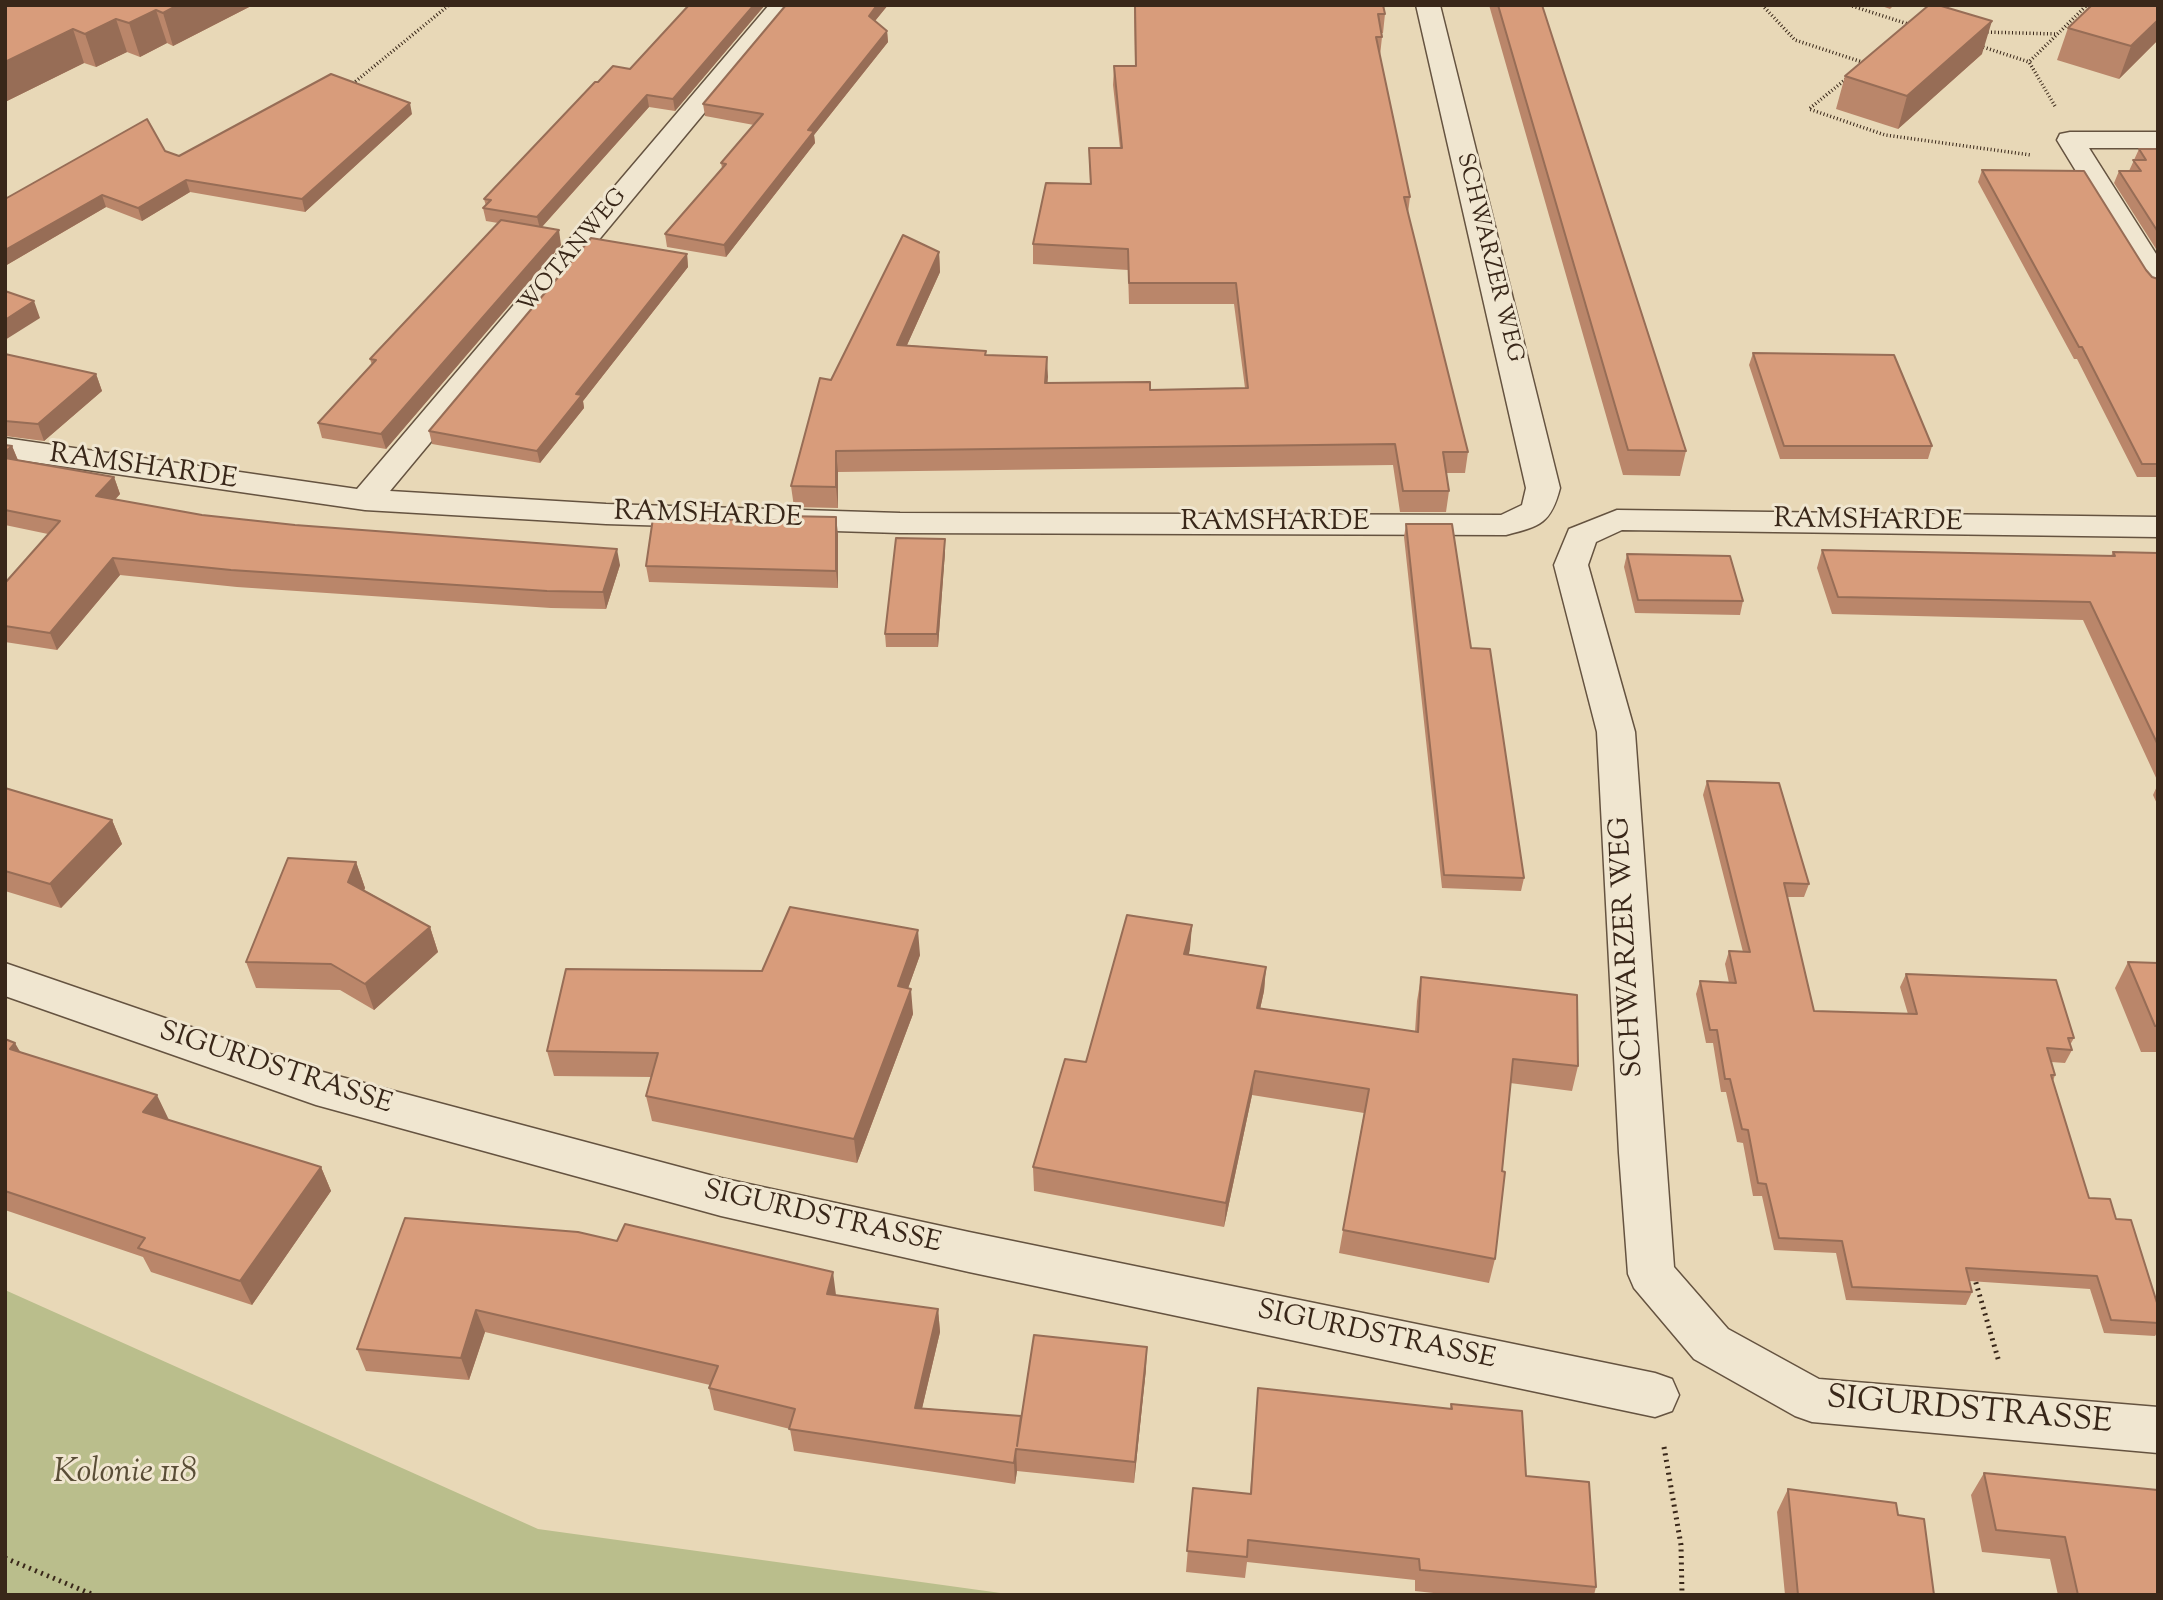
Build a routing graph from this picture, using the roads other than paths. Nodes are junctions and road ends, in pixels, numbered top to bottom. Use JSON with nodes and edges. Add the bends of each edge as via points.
{"nodes":[{"id":1,"x":782,"y":5,"type":"edge"},
{"id":2,"x":1428,"y":5,"type":"edge"},
{"id":3,"x":2158,"y":139,"type":"edge"},
{"id":4,"x":2158,"y":281,"type":"edge"},
{"id":5,"x":5,"y":448,"type":"edge"},
{"id":6,"x":365,"y":500,"type":"junction"},
{"id":7,"x":1538,"y":511,"type":"joint"},
{"id":8,"x":2158,"y":527,"type":"edge"},
{"id":9,"x":1581,"y":536,"type":"joint"},
{"id":10,"x":5,"y":979,"type":"edge"},
{"id":11,"x":1710,"y":1344,"type":"joint"},
{"id":12,"x":1655,"y":1395,"type":"road end"},
{"id":13,"x":2158,"y":1430,"type":"edge"}],
"edges":[{"from":1,"to":6,"type":"street","name":"WOTANWEG"},
{"from":2,"to":7,"type":"street","name":"SCHWARZER WEG","via":[[1543,488]]},
{"from":3,"to":4,"type":"street","via":[[2075,149]]},
{"from":5,"to":6,"type":"street","name":"RAMSHARDE"},
{"from":6,"to":7,"type":"street","name":"RAMSHARDE","via":[[606,514],[900,523],[1506,525]]},
{"from":8,"to":9,"type":"street","name":"RAMSHARDE","via":[[1617,520]]},
{"from":9,"to":11,"type":"street","name":"SCHWARZER WEG","via":[[1572,565],[1616,732],[1651,1274]]},
{"from":10,"to":12,"type":"street","name":"SIGURDSTRASSE","via":[[316,1088],[721,1197]]},
{"from":11,"to":13,"type":"street","name":"SIGURDSTRASSE","via":[[1812,1400]]}]}
